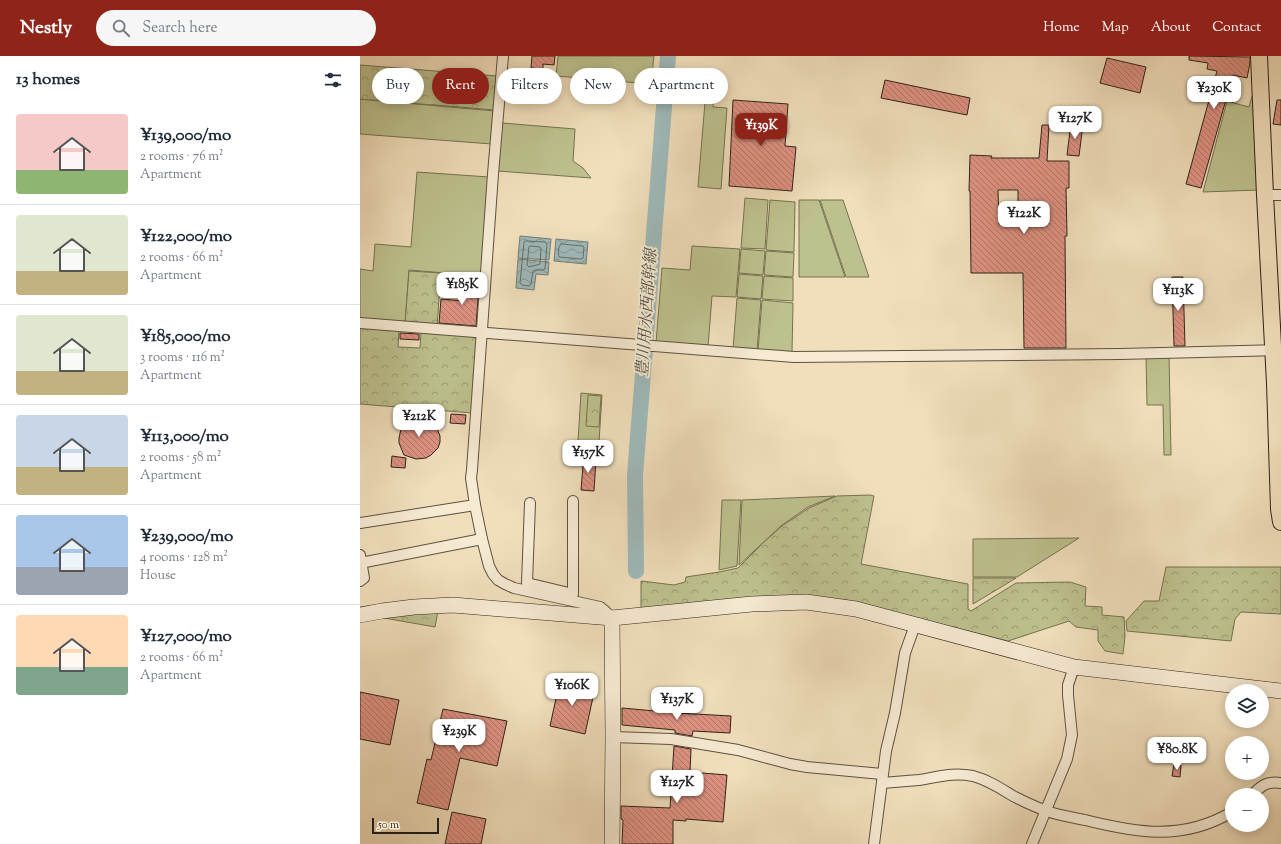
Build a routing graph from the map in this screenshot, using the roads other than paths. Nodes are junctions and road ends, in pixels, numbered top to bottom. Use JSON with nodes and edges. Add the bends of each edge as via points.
{"nodes":[{"id":1,"x":503,"y":56,"type":"edge"},
{"id":2,"x":1259,"y":56,"type":"edge"},
{"id":3,"x":1265,"y":195,"type":"junction"},
{"id":4,"x":1281,"y":195,"type":"edge"},
{"id":5,"x":360,"y":323,"type":"edge"},
{"id":6,"x":482,"y":333,"type":"junction"},
{"id":7,"x":1277,"y":350,"type":"edge"},
{"id":8,"x":573,"y":501,"type":"dead end"},
{"id":9,"x":530,"y":503,"type":"dead end"},
{"id":10,"x":475,"y":505,"type":"junction"},
{"id":11,"x":1281,"y":522,"type":"edge"},
{"id":12,"x":360,"y":524,"type":"edge"},
{"id":13,"x":482,"y":539,"type":"junction"},
{"id":14,"x":361,"y":560,"type":"edge"},
{"id":15,"x":360,"y":581,"type":"edge"},
{"id":16,"x":360,"y":615,"type":"edge"},
{"id":17,"x":612,"y":618,"type":"junction"},
{"id":18,"x":915,"y":625,"type":"junction"},
{"id":19,"x":1074,"y":667,"type":"junction"},
{"id":20,"x":1281,"y":691,"type":"edge"},
{"id":21,"x":614,"y":737,"type":"junction"},
{"id":22,"x":882,"y":778,"type":"junction"},
{"id":23,"x":1281,"y":783,"type":"edge"},
{"id":24,"x":1259,"y":788,"type":"edge"},
{"id":25,"x":1045,"y":811,"type":"junction"},
{"id":26,"x":1225,"y":816,"type":"edge"},
{"id":27,"x":612,"y":844,"type":"edge"},
{"id":28,"x":874,"y":844,"type":"edge"},
{"id":29,"x":1032,"y":844,"type":"edge"}],
"edges":[{"from":1,"to":6,"type":"street"},
{"from":2,"to":3,"type":"main road"},
{"from":3,"to":4,"type":"street"},
{"from":3,"to":7,"type":"main road"},
{"from":5,"to":6,"type":"street"},
{"from":6,"to":7,"type":"street","via":[[794,357]]},
{"from":6,"to":10,"type":"street","via":[[472,478]]},
{"from":7,"to":11,"type":"main road"},
{"from":8,"to":9,"type":"street","via":[[573,594],[527,584]]},
{"from":10,"to":12,"type":"street"},
{"from":10,"to":13,"type":"street"},
{"from":13,"to":14,"type":"street"},
{"from":13,"to":17,"type":"street","via":[[493,574],[505,584],[600,607]]},
{"from":14,"to":15,"type":"street","via":[[364,578]]},
{"from":16,"to":17,"type":"street","via":[[414,607],[453,606]]},
{"from":17,"to":18,"type":"street","via":[[752,604],[806,602],[856,610]]},
{"from":17,"to":21,"type":"street"},
{"from":18,"to":19,"type":"street"},
{"from":18,"to":22,"type":"street","via":[[905,653]]},
{"from":19,"to":20,"type":"street"},
{"from":19,"to":25,"type":"street","via":[[1068,685],[1072,728],[1070,748]]},
{"from":21,"to":22,"type":"street","via":[[671,739],[738,750],[790,764]]},
{"from":21,"to":27,"type":"street"},
{"from":22,"to":25,"type":"street","via":[[919,780],[952,774],[972,776],[984,779]]},
{"from":22,"to":28,"type":"street"},
{"from":23,"to":24,"type":"street","via":[[1268,783]]},
{"from":25,"to":26,"type":"street","via":[[1098,824],[1158,833],[1183,830]]},
{"from":25,"to":29,"type":"street"}]}
